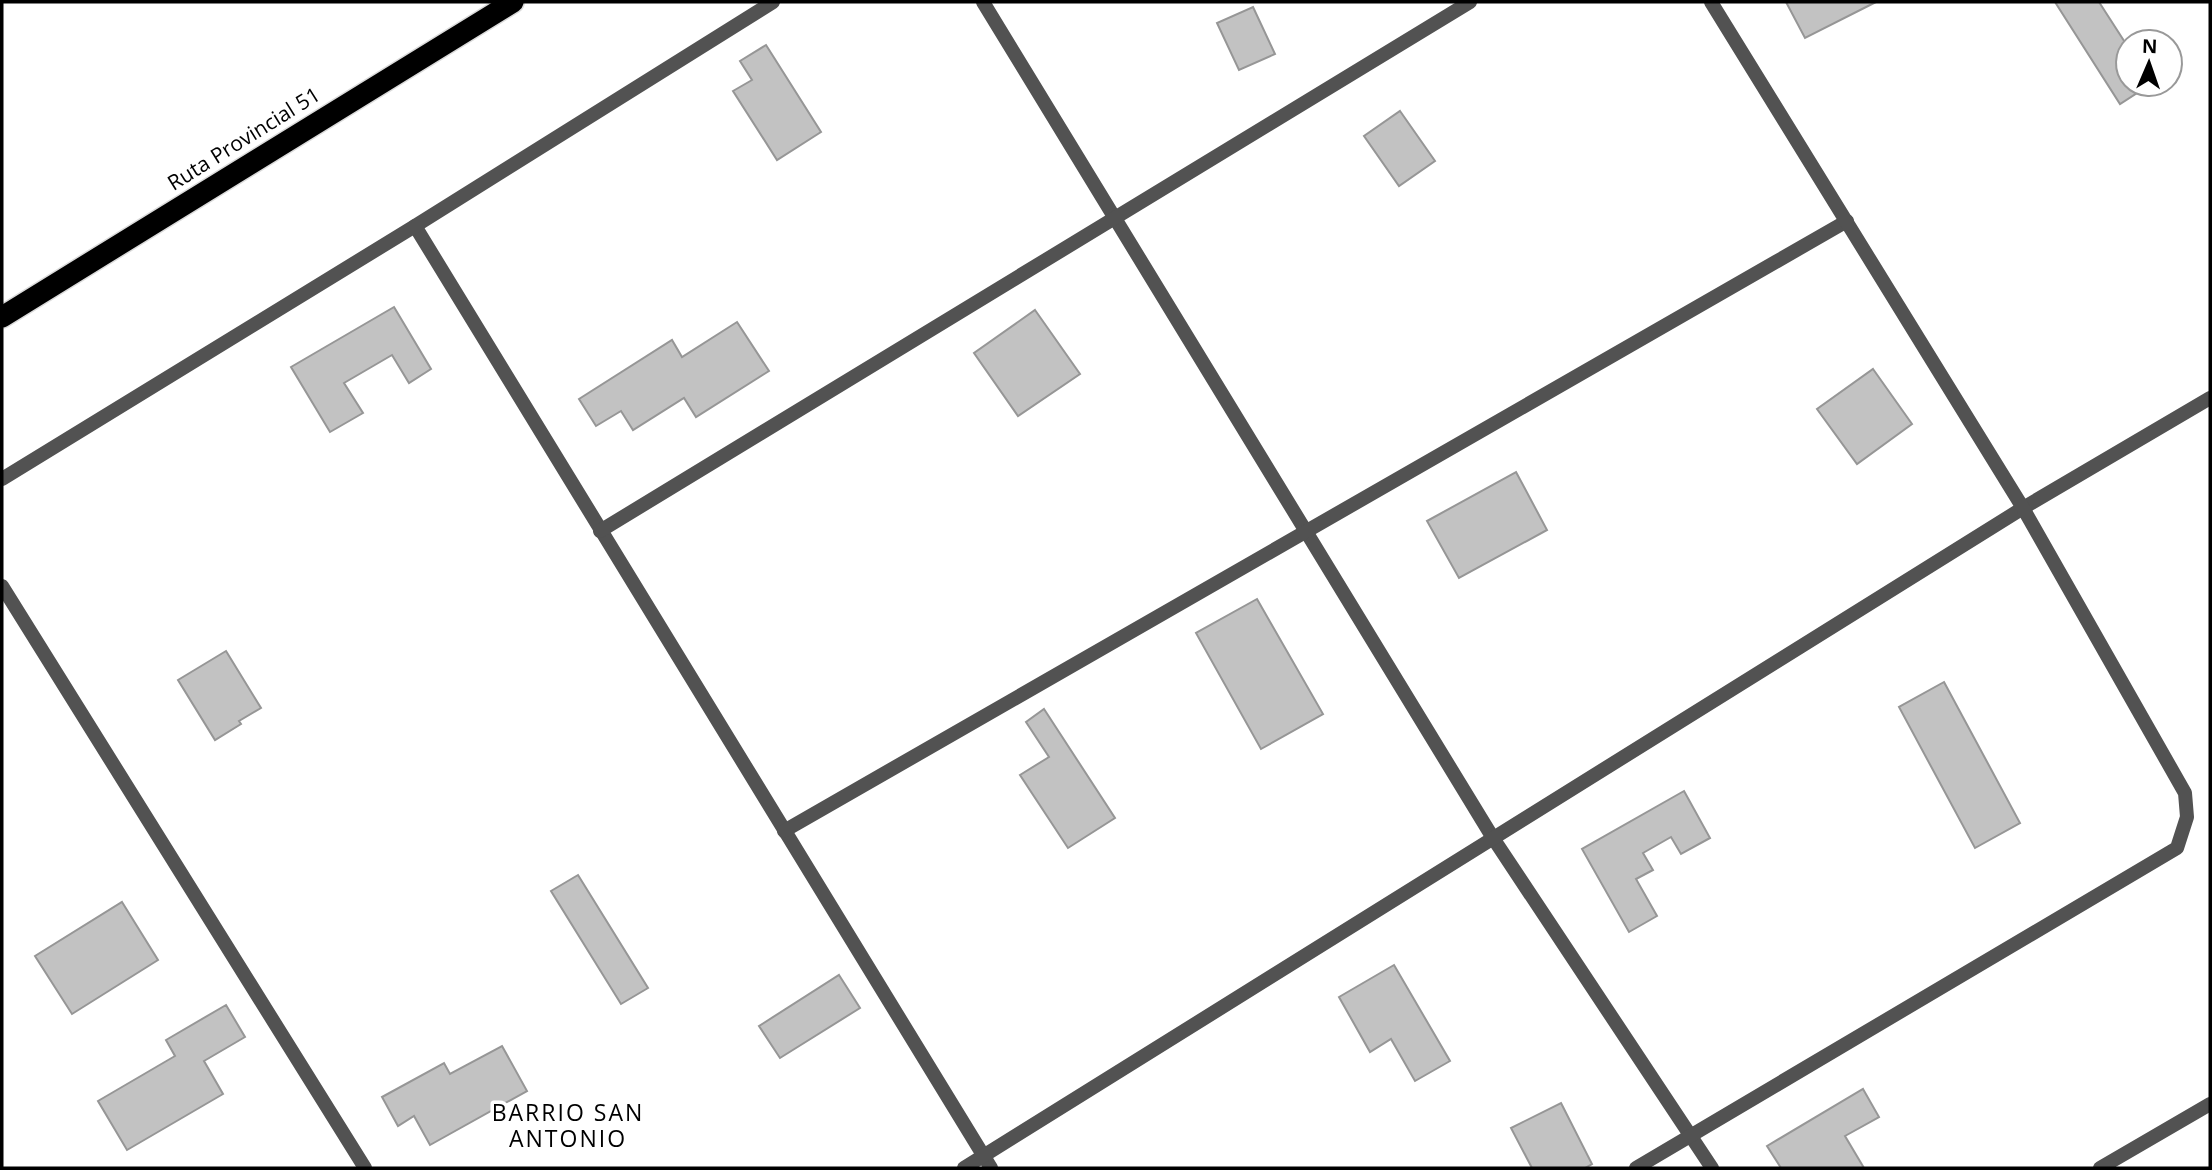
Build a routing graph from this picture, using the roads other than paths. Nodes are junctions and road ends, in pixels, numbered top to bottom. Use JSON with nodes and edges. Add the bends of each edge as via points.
{"nodes":[{"id":1,"x":513,"y":2,"type":"edge"},
{"id":2,"x":773,"y":2,"type":"edge"},
{"id":3,"x":984,"y":2,"type":"edge"},
{"id":4,"x":1470,"y":2,"type":"edge"},
{"id":5,"x":1711,"y":2,"type":"edge"},
{"id":6,"x":1115,"y":218,"type":"junction"},
{"id":7,"x":1847,"y":221,"type":"junction"},
{"id":8,"x":415,"y":226,"type":"junction"},
{"id":9,"x":2,"y":317,"type":"edge"},
{"id":10,"x":2210,"y":398,"type":"edge"},
{"id":11,"x":2,"y":478,"type":"edge"},
{"id":12,"x":2023,"y":508,"type":"junction"},
{"id":13,"x":600,"y":531,"type":"junction"},
{"id":14,"x":1306,"y":532,"type":"junction"},
{"id":15,"x":2,"y":586,"type":"edge"},
{"id":16,"x":784,"y":831,"type":"junction"},
{"id":17,"x":1493,"y":838,"type":"junction"},
{"id":18,"x":2210,"y":1104,"type":"edge"},
{"id":19,"x":1692,"y":1136,"type":"junction"},
{"id":20,"x":987,"y":1162,"type":"edge"},
{"id":21,"x":365,"y":1168,"type":"edge"},
{"id":22,"x":964,"y":1168,"type":"edge"},
{"id":23,"x":1636,"y":1168,"type":"edge"},
{"id":24,"x":1712,"y":1168,"type":"edge"},
{"id":25,"x":2100,"y":1168,"type":"edge"}],
"edges":[{"from":1,"to":9,"type":"highway","name":"Ruta Provincial 51"},
{"from":2,"to":8,"type":"street"},
{"from":3,"to":6,"type":"street"},
{"from":4,"to":6,"type":"street"},
{"from":5,"to":7,"type":"street"},
{"from":6,"to":13,"type":"street"},
{"from":6,"to":14,"type":"street"},
{"from":7,"to":12,"type":"street"},
{"from":7,"to":14,"type":"street"},
{"from":8,"to":11,"type":"street"},
{"from":8,"to":13,"type":"street"},
{"from":10,"to":12,"type":"street"},
{"from":12,"to":17,"type":"street"},
{"from":12,"to":19,"type":"street","via":[[2185,793],[2187,817],[2177,848]]},
{"from":13,"to":16,"type":"street"},
{"from":14,"to":16,"type":"street"},
{"from":14,"to":17,"type":"street"},
{"from":15,"to":21,"type":"street"},
{"from":16,"to":20,"type":"street"},
{"from":17,"to":19,"type":"street"},
{"from":17,"to":20,"type":"street"},
{"from":18,"to":25,"type":"street"},
{"from":19,"to":23,"type":"street"},
{"from":19,"to":24,"type":"street"},
{"from":20,"to":22,"type":"street"}]}
